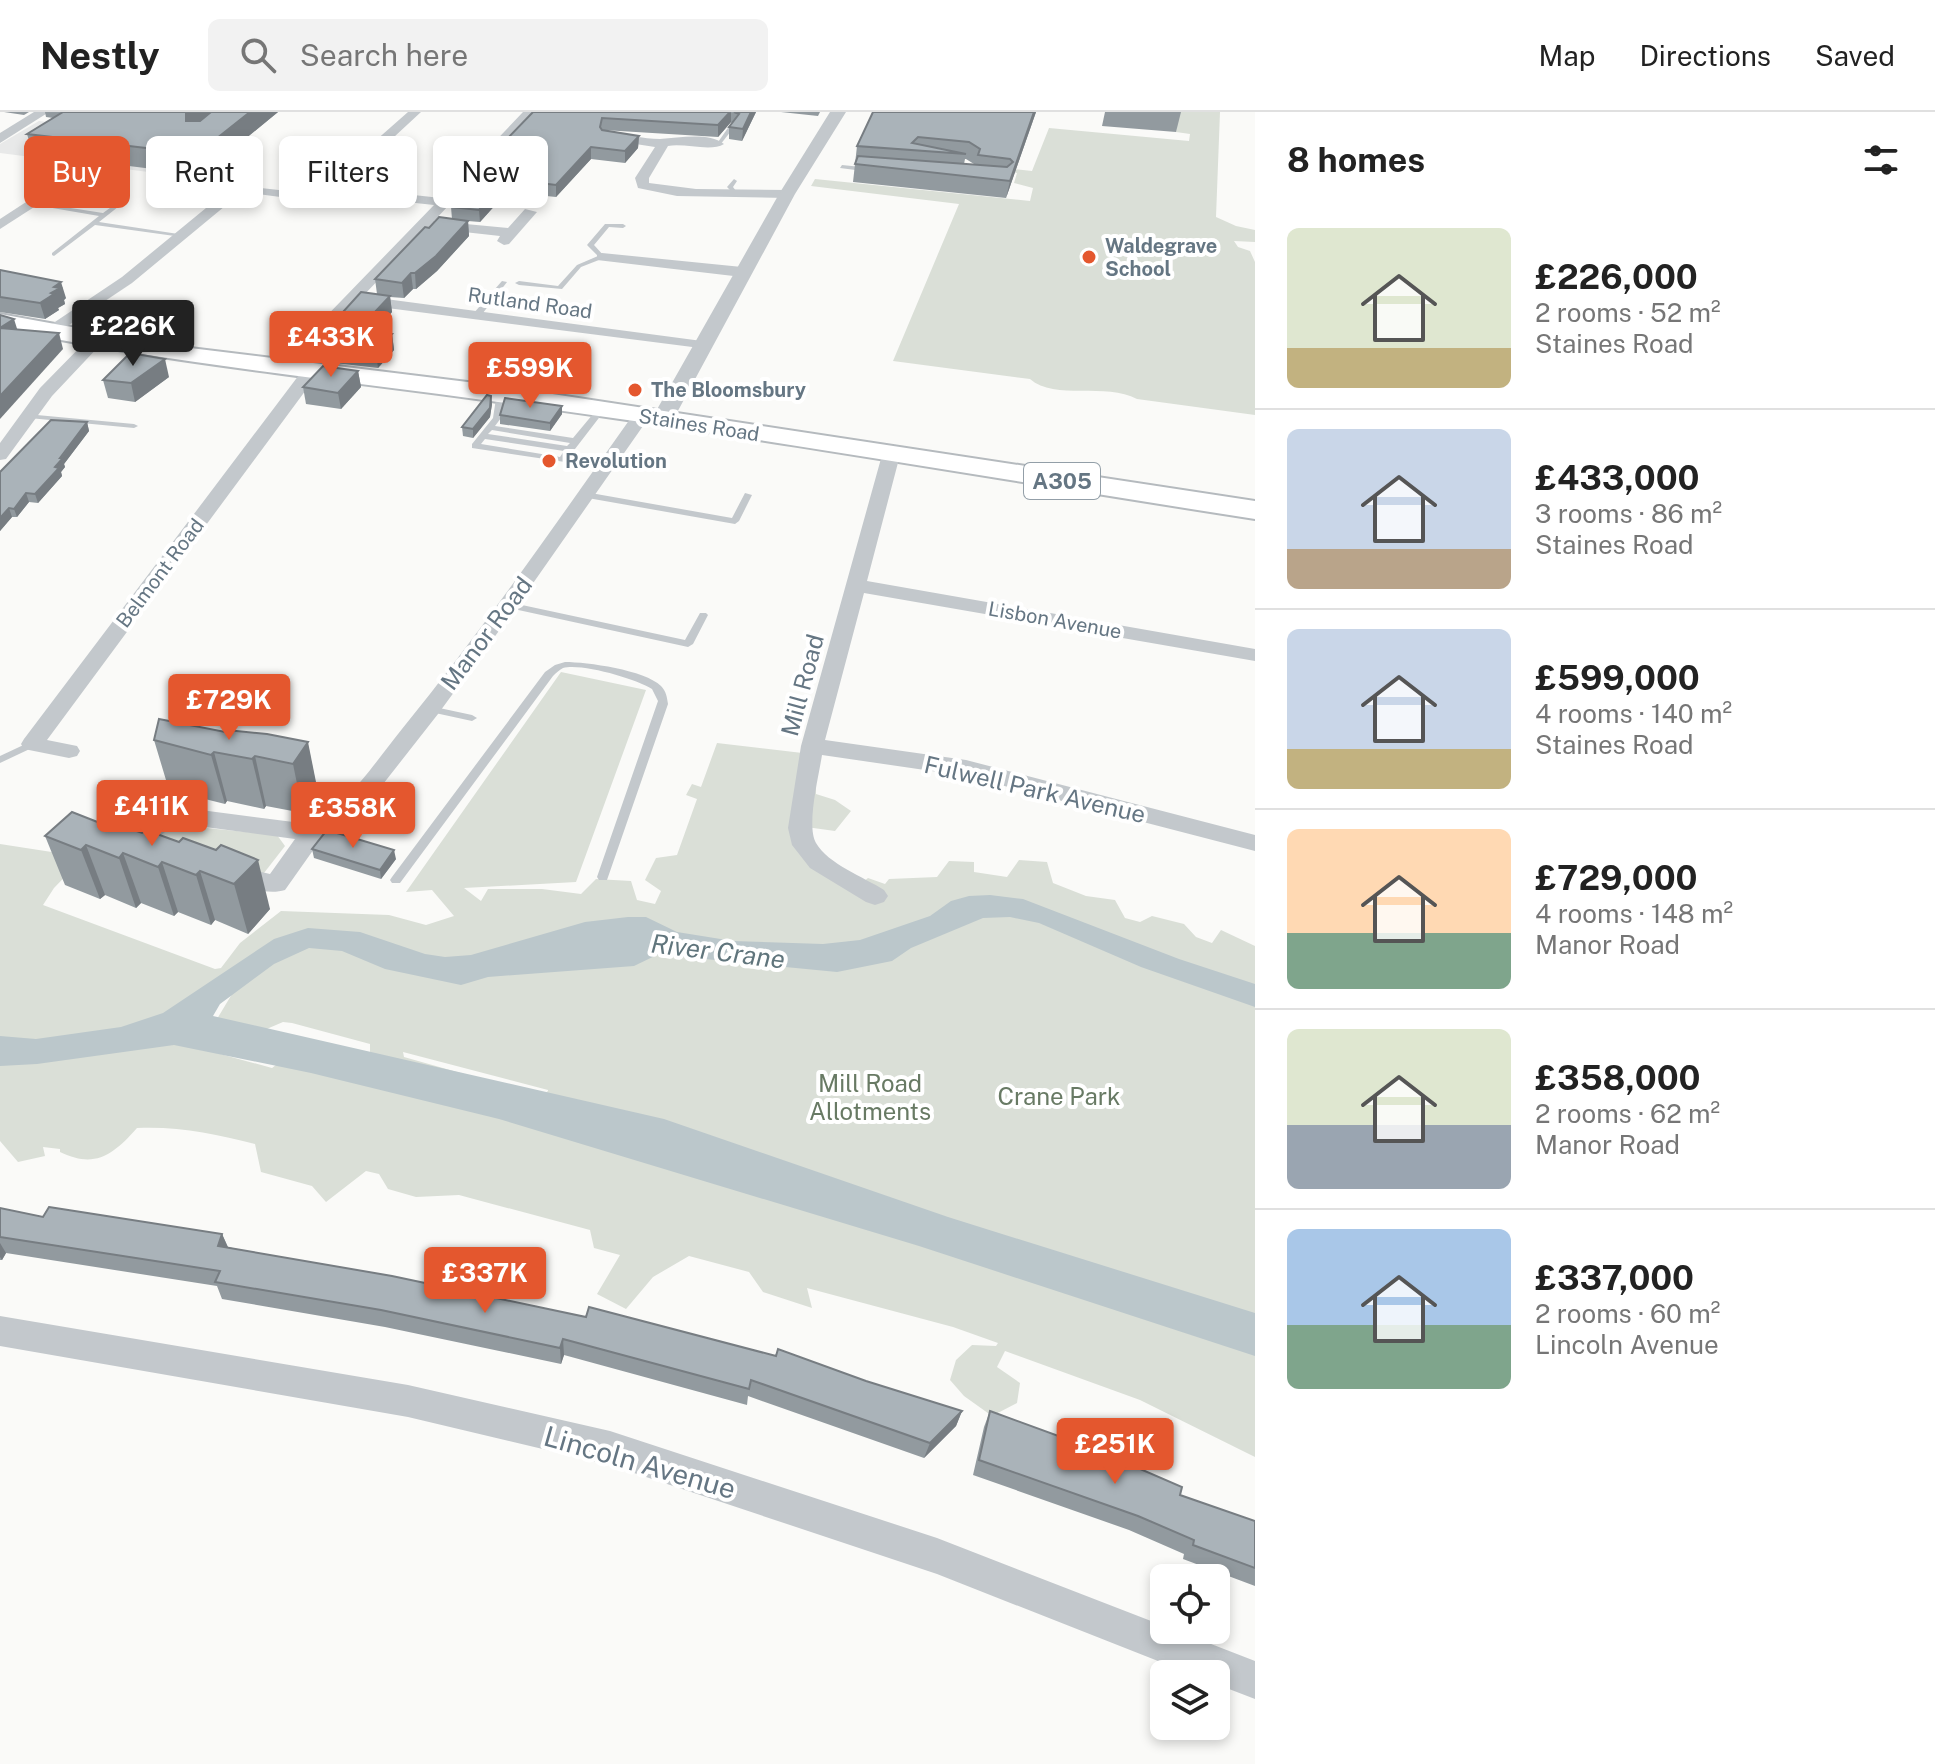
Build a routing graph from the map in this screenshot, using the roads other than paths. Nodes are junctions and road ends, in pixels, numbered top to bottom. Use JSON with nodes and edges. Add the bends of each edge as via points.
{"nodes":[{"id":1,"x":43,"y":112,"type":"edge"},
{"id":2,"x":415,"y":112,"type":"edge"},
{"id":3,"x":530,"y":112,"type":"edge"},
{"id":4,"x":838,"y":112,"type":"edge"},
{"id":5,"x":732,"y":126,"type":"edge"},
{"id":6,"x":389,"y":136,"type":"edge"},
{"id":7,"x":507,"y":136,"type":"edge"},
{"id":8,"x":608,"y":136,"type":"edge"},
{"id":9,"x":0,"y":139,"type":"edge"},
{"id":10,"x":659,"y":143,"type":"junction"},
{"id":11,"x":718,"y":144,"type":"joint"},
{"id":12,"x":842,"y":167,"type":"dead end"},
{"id":13,"x":885,"y":171,"type":"edge"},
{"id":14,"x":279,"y":193,"type":"edge"},
{"id":15,"x":787,"y":194,"type":"junction"},
{"id":16,"x":26,"y":208,"type":"edge"},
{"id":17,"x":58,"y":208,"type":"edge"},
{"id":18,"x":113,"y":208,"type":"edge"},
{"id":19,"x":439,"y":208,"type":"edge"},
{"id":20,"x":530,"y":212,"type":"dead end"},
{"id":21,"x":104,"y":215,"type":"junction"},
{"id":22,"x":93,"y":223,"type":"junction"},
{"id":23,"x":426,"y":224,"type":"junction"},
{"id":24,"x":0,"y":225,"type":"edge"},
{"id":25,"x":623,"y":226,"type":"dead end"},
{"id":26,"x":182,"y":235,"type":"junction"},
{"id":27,"x":54,"y":254,"type":"dead end"},
{"id":28,"x":602,"y":257,"type":"junction"},
{"id":29,"x":742,"y":272,"type":"junction"},
{"id":30,"x":504,"y":282,"type":"dead end"},
{"id":31,"x":519,"y":283,"type":"dead end"},
{"id":32,"x":352,"y":299,"type":"junction"},
{"id":33,"x":476,"y":316,"type":"junction"},
{"id":34,"x":0,"y":321,"type":"edge"},
{"id":35,"x":48,"y":332,"type":"junction"},
{"id":36,"x":95,"y":341,"type":"junction"},
{"id":37,"x":702,"y":346,"type":"junction"},
{"id":38,"x":299,"y":369,"type":"junction"},
{"id":39,"x":495,"y":415,"type":"junction"},
{"id":40,"x":29,"y":416,"type":"junction"},
{"id":41,"x":652,"y":418,"type":"junction"},
{"id":42,"x":134,"y":426,"type":"dead end"},
{"id":43,"x":582,"y":432,"type":"junction"},
{"id":44,"x":482,"y":436,"type":"junction"},
{"id":45,"x":0,"y":455,"type":"edge"},
{"id":46,"x":891,"y":455,"type":"junction"},
{"id":47,"x":585,"y":495,"type":"junction"},
{"id":48,"x":748,"y":495,"type":"dead end"},
{"id":49,"x":1255,"y":510,"type":"edge"},
{"id":50,"x":855,"y":585,"type":"junction"},
{"id":51,"x":508,"y":605,"type":"junction"},
{"id":52,"x":703,"y":615,"type":"dead end"},
{"id":53,"x":1255,"y":655,"type":"edge"},
{"id":54,"x":430,"y":709,"type":"junction"},
{"id":55,"x":472,"y":718,"type":"dead end"},
{"id":56,"x":32,"y":744,"type":"junction"},
{"id":57,"x":812,"y":746,"type":"junction"},
{"id":58,"x":69,"y":751,"type":"dead end"},
{"id":59,"x":0,"y":760,"type":"edge"},
{"id":60,"x":312,"y":833,"type":"junction"},
{"id":61,"x":1255,"y":843,"type":"edge"},
{"id":62,"x":159,"y":857,"type":"edge"},
{"id":63,"x":202,"y":867,"type":"edge"},
{"id":64,"x":603,"y":877,"type":"dead end"},
{"id":65,"x":396,"y":880,"type":"dead end"},
{"id":66,"x":875,"y":896,"type":"dead end"},
{"id":67,"x":0,"y":1331,"type":"edge"},
{"id":68,"x":1255,"y":1680,"type":"edge"}],
"edges":[{"from":1,"to":9,"type":"street"},
{"from":2,"to":6,"type":"street"},
{"from":3,"to":7,"type":"street","name":"Belmont Road"},
{"from":4,"to":15,"type":"street"},
{"from":5,"to":11,"type":"lane"},
{"from":8,"to":10,"type":"street"},
{"from":10,"to":11,"type":"street"},
{"from":10,"to":15,"type":"street","via":[[643,185],[707,193],[733,186]]},
{"from":12,"to":13,"type":"lane"},
{"from":14,"to":26,"type":"street","via":[[239,188]]},
{"from":15,"to":29,"type":"street"},
{"from":16,"to":24,"type":"street"},
{"from":17,"to":21,"type":"lane"},
{"from":18,"to":21,"type":"lane"},
{"from":19,"to":23,"type":"street","name":"Belmont Road"},
{"from":20,"to":23,"type":"street","via":[[508,237]]},
{"from":21,"to":22,"type":"lane"},
{"from":22,"to":26,"type":"lane"},
{"from":22,"to":27,"type":"lane"},
{"from":23,"to":32,"type":"street","name":"Belmont Road"},
{"from":25,"to":28,"type":"lane","via":[[607,225],[590,245]]},
{"from":26,"to":35,"type":"street","via":[[127,280]]},
{"from":28,"to":29,"type":"street"},
{"from":28,"to":31,"type":"lane","via":[[579,266],[560,288]]},
{"from":29,"to":37,"type":"street"},
{"from":30,"to":33,"type":"lane"},
{"from":32,"to":33,"type":"street","name":"Rutland Road"},
{"from":32,"to":38,"type":"street","name":"Belmont Road"},
{"from":33,"to":37,"type":"street","name":"Rutland Road"},
{"from":34,"to":35,"type":"main road","name":"Staines Road","number":"A305"},
{"from":35,"to":36,"type":"main road","name":"Staines Road","number":"A305"},
{"from":36,"to":38,"type":"main road","name":"Staines Road","number":"A305"},
{"from":36,"to":40,"type":"street"},
{"from":37,"to":41,"type":"street"},
{"from":38,"to":39,"type":"main road","name":"Staines Road","number":"A305"},
{"from":38,"to":56,"type":"street","name":"Belmont Road"},
{"from":39,"to":43,"type":"main road","name":"Staines Road","number":"A305"},
{"from":39,"to":43,"type":"lane"},
{"from":39,"to":44,"type":"lane"},
{"from":40,"to":42,"type":"lane"},
{"from":40,"to":45,"type":"street"},
{"from":41,"to":43,"type":"main road","name":"Staines Road","number":"A305"},
{"from":41,"to":46,"type":"main road","name":"Staines Road","number":"A305"},
{"from":41,"to":47,"type":"street","name":"Manor Road"},
{"from":43,"to":44,"type":"lane"},
{"from":43,"to":44,"type":"lane","via":[[562,460],[475,446]]},
{"from":46,"to":49,"type":"main road","name":"Staines Road","number":"A305"},
{"from":46,"to":50,"type":"street","name":"Mill Road"},
{"from":47,"to":48,"type":"lane","via":[[735,521]]},
{"from":47,"to":51,"type":"street","name":"Manor Road"},
{"from":50,"to":53,"type":"street","name":"Lisbon Avenue"},
{"from":50,"to":57,"type":"street","name":"Mill Road"},
{"from":51,"to":52,"type":"lane","via":[[688,644]]},
{"from":51,"to":54,"type":"street","name":"Manor Road"},
{"from":54,"to":55,"type":"lane"},
{"from":54,"to":60,"type":"street","name":"Manor Road","via":[[361,796]]},
{"from":56,"to":58,"type":"street"},
{"from":56,"to":59,"type":"lane"},
{"from":57,"to":61,"type":"street","name":"Fulwell Park Avenue","via":[[966,768]]},
{"from":57,"to":66,"type":"street","name":"Mill Road","via":[[800,828],[804,845],[819,862]]},
{"from":60,"to":62,"type":"street","via":[[170,814],[129,850]]},
{"from":60,"to":63,"type":"street","name":"Manor Road","via":[[276,884]]},
{"from":64,"to":65,"type":"lane","via":[[663,704],[659,689],[638,678],[575,664],[556,667],[504,725]]},
{"from":67,"to":68,"type":"street","name":"Lincoln Avenue","via":[[408,1401],[610,1448],[937,1556]]}]}
